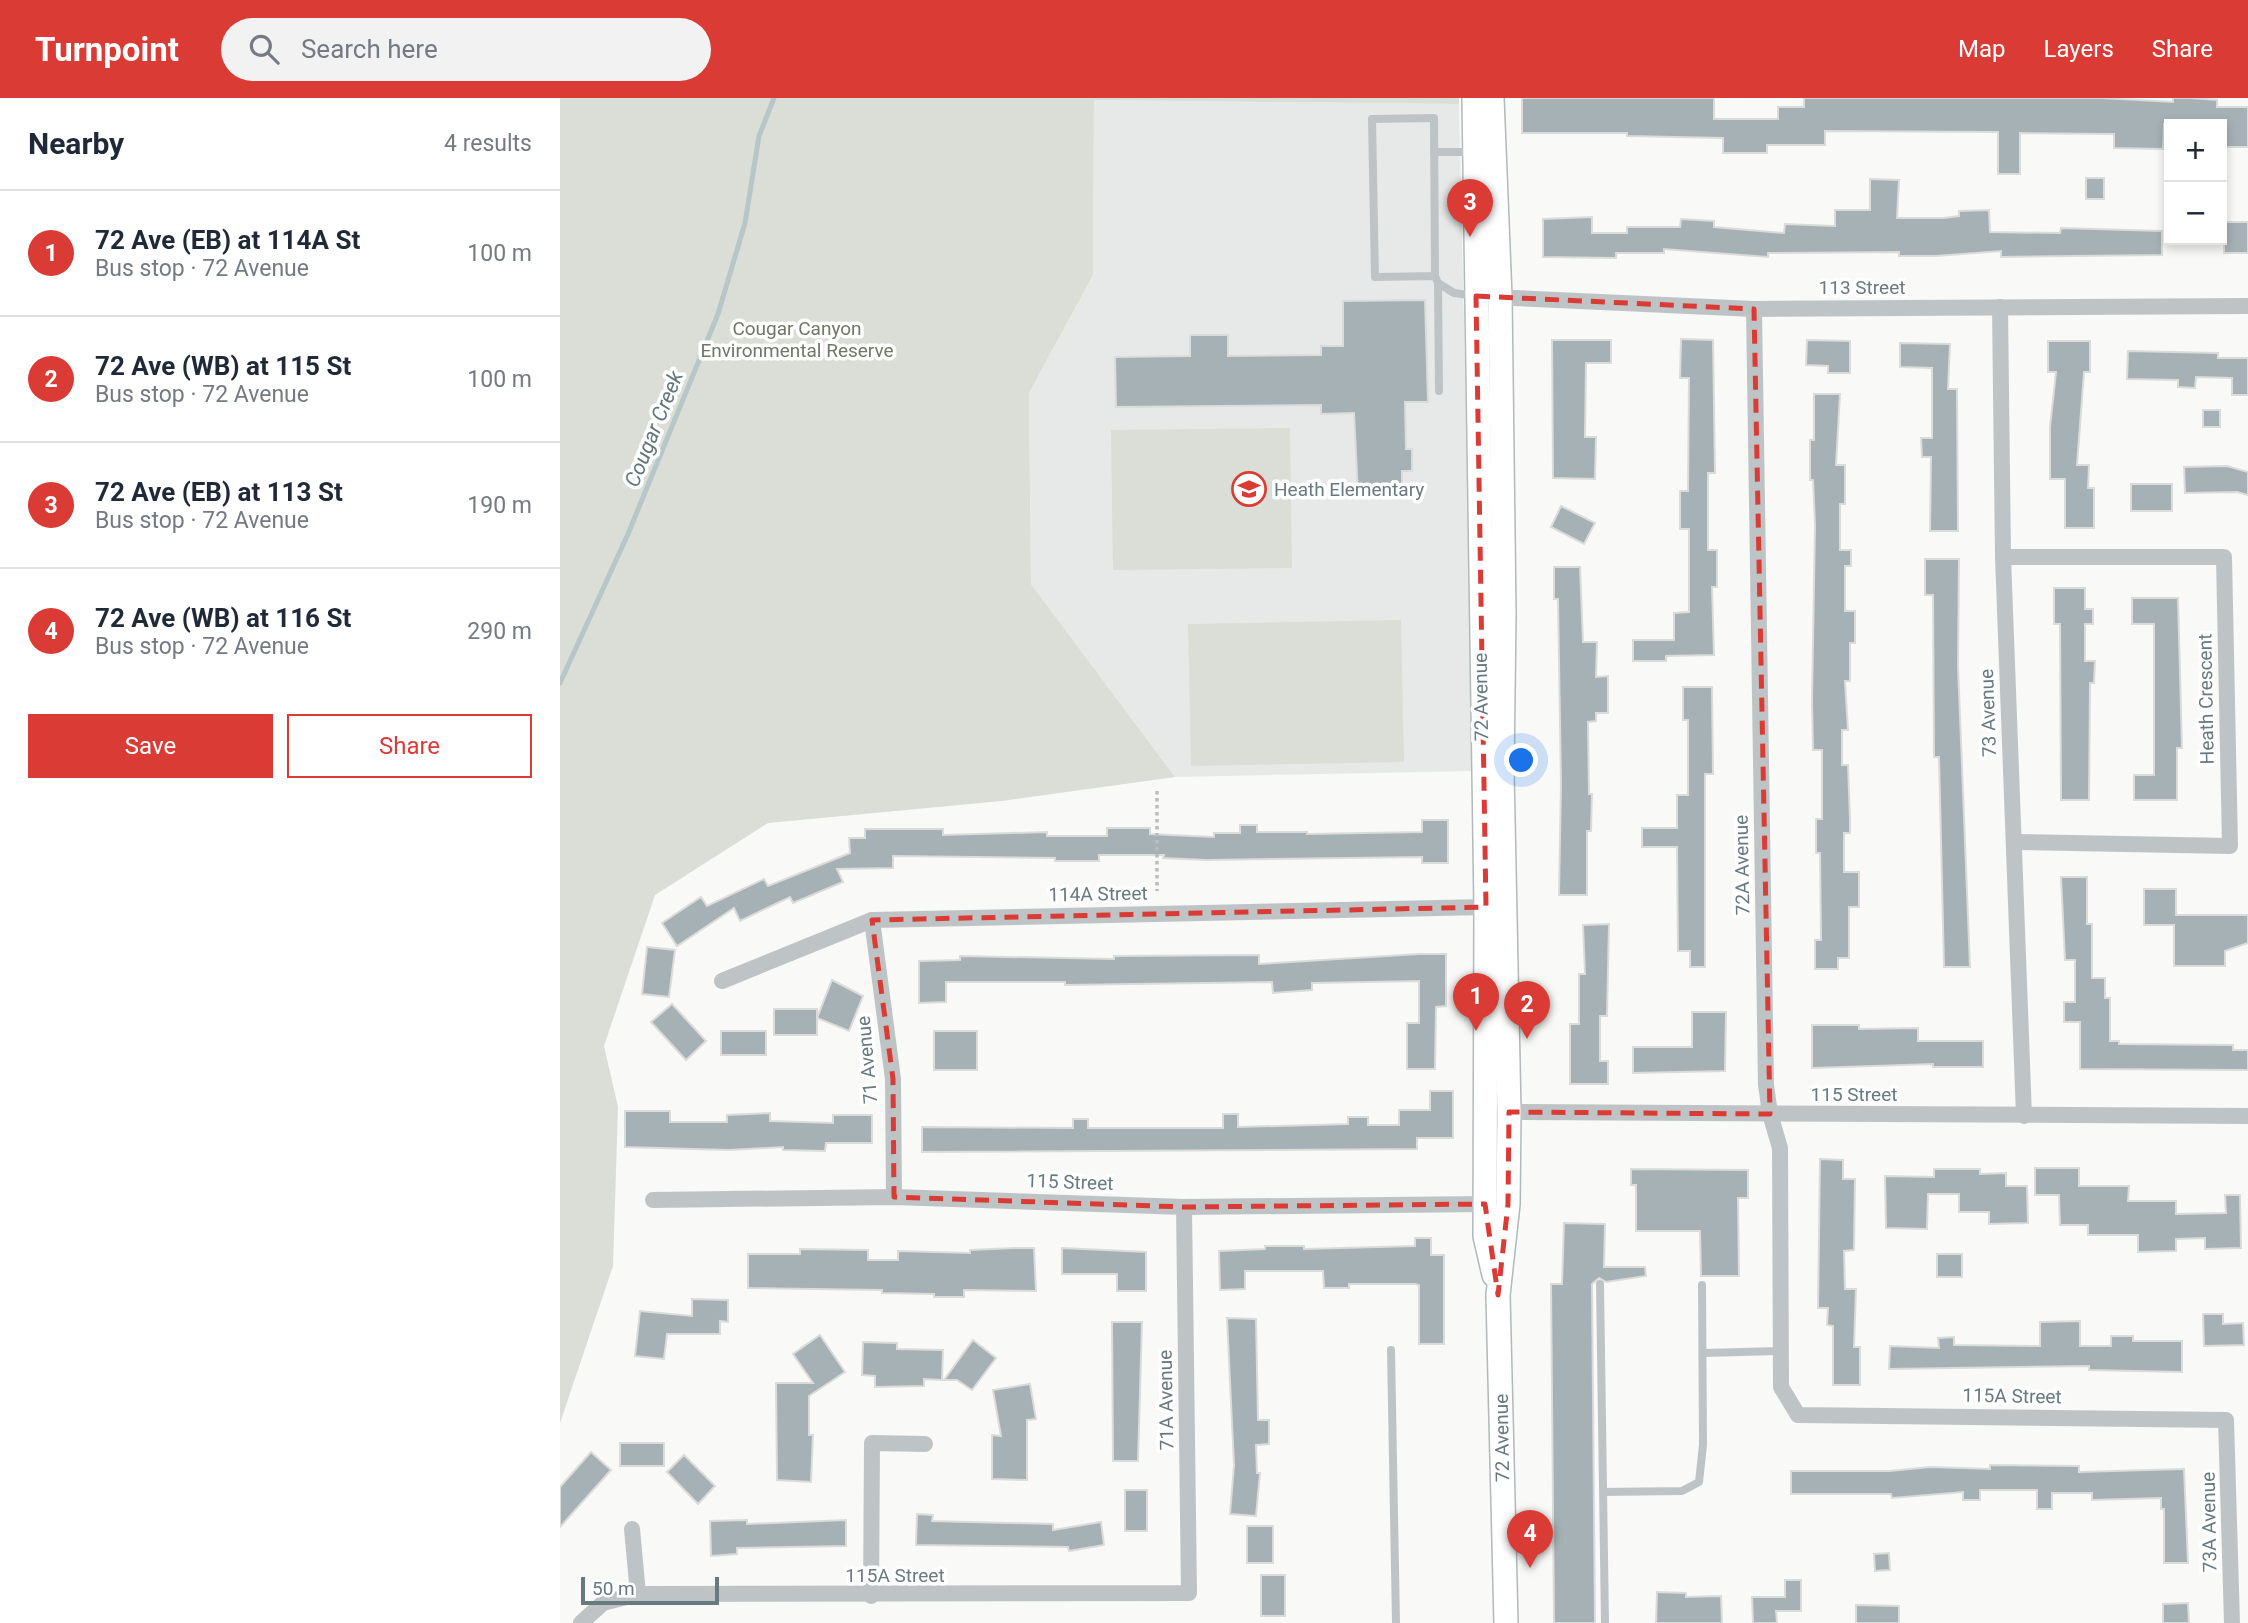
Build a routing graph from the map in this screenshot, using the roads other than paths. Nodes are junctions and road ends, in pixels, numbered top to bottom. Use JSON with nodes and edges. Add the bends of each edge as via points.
{"nodes":[{"id":1,"x":1474,"y":98,"type":"edge"},
{"id":2,"x":1493,"y":98,"type":"edge"},
{"id":3,"x":1434,"y":152,"type":"junction"},
{"id":4,"x":1475,"y":152,"type":"junction"},
{"id":5,"x":1436,"y":280,"type":"junction"},
{"id":6,"x":1476,"y":296,"type":"junction"},
{"id":7,"x":1500,"y":298,"type":"junction"},
{"id":8,"x":2248,"y":306,"type":"edge"},
{"id":9,"x":2000,"y":307,"type":"junction"},
{"id":10,"x":1754,"y":309,"type":"junction"},
{"id":11,"x":1439,"y":391,"type":"dead end"},
{"id":12,"x":2003,"y":557,"type":"junction"},
{"id":13,"x":2014,"y":842,"type":"junction"},
{"id":14,"x":1486,"y":907,"type":"junction"},
{"id":15,"x":872,"y":920,"type":"junction"},
{"id":16,"x":722,"y":981,"type":"dead end"},
{"id":17,"x":1484,"y":1071,"type":"junction"},
{"id":18,"x":1509,"y":1112,"type":"junction"},
{"id":19,"x":1770,"y":1114,"type":"junction"},
{"id":20,"x":2024,"y":1116,"type":"junction"},
{"id":21,"x":2248,"y":1116,"type":"edge"},
{"id":22,"x":894,"y":1197,"type":"junction"},
{"id":23,"x":653,"y":1200,"type":"dead end"},
{"id":24,"x":1485,"y":1204,"type":"junction"},
{"id":25,"x":1184,"y":1207,"type":"junction"},
{"id":26,"x":1600,"y":1284,"type":"dead end"},
{"id":27,"x":1702,"y":1285,"type":"dead end"},
{"id":28,"x":1498,"y":1295,"type":"junction"},
{"id":29,"x":1391,"y":1350,"type":"dead end"},
{"id":30,"x":1781,"y":1351,"type":"junction"},
{"id":31,"x":1703,"y":1353,"type":"junction"},
{"id":32,"x":1798,"y":1415,"type":"joint"},
{"id":33,"x":2226,"y":1420,"type":"joint"},
{"id":34,"x":925,"y":1444,"type":"dead end"},
{"id":35,"x":1603,"y":1492,"type":"junction"},
{"id":36,"x":632,"y":1529,"type":"dead end"},
{"id":37,"x":1189,"y":1593,"type":"joint"},
{"id":38,"x":638,"y":1594,"type":"junction"},
{"id":39,"x":872,"y":1596,"type":"junction"},
{"id":40,"x":581,"y":1623,"type":"edge"},
{"id":41,"x":1396,"y":1623,"type":"edge"},
{"id":42,"x":1506,"y":1623,"type":"edge"},
{"id":43,"x":1605,"y":1623,"type":"edge"},
{"id":44,"x":2232,"y":1623,"type":"edge"}],
"edges":[{"from":1,"to":4,"type":"main road","name":"72 Avenue"},
{"from":2,"to":7,"type":"main road","name":"72 Avenue"},
{"from":3,"to":4,"type":"lane"},
{"from":3,"to":5,"type":"lane"},
{"from":3,"to":5,"type":"lane","via":[[1434,118],[1372,119],[1375,277]]},
{"from":4,"to":6,"type":"main road","name":"72 Avenue"},
{"from":5,"to":6,"type":"lane","via":[[1454,293]]},
{"from":5,"to":11,"type":"lane"},
{"from":6,"to":7,"type":"street","name":"113 Street"},
{"from":6,"to":14,"type":"main road","name":"72 Avenue"},
{"from":7,"to":10,"type":"street","name":"113 Street"},
{"from":7,"to":18,"type":"main road","name":"72 Avenue"},
{"from":8,"to":9,"type":"street","name":"113 Street"},
{"from":9,"to":10,"type":"street","name":"113 Street"},
{"from":9,"to":12,"type":"street","name":"73 Avenue"},
{"from":10,"to":19,"type":"street","name":"72A Avenue"},
{"from":12,"to":13,"type":"street","name":"73 Avenue"},
{"from":12,"to":13,"type":"street","name":"Heath Crescent","via":[[2224,557],[2230,846]]},
{"from":13,"to":20,"type":"street","name":"73 Avenue"},
{"from":14,"to":15,"type":"street","name":"114A Street"},
{"from":14,"to":17,"type":"main road","name":"72 Avenue"},
{"from":15,"to":16,"type":"street","name":"114A Street"},
{"from":15,"to":22,"type":"street","name":"71 Avenue","via":[[893,1079]]},
{"from":17,"to":18,"type":"street"},
{"from":17,"to":24,"type":"main road","name":"72 Avenue"},
{"from":18,"to":19,"type":"street","name":"115 Street"},
{"from":18,"to":28,"type":"main road","name":"72 Avenue","via":[[1508,1204]]},
{"from":19,"to":20,"type":"street","name":"115 Street"},
{"from":19,"to":30,"type":"street","name":"72A Avenue","via":[[1780,1147]]},
{"from":20,"to":21,"type":"street","name":"115 Street"},
{"from":22,"to":23,"type":"street","name":"115 Street"},
{"from":22,"to":25,"type":"street","name":"115 Street"},
{"from":24,"to":25,"type":"street","name":"115 Street"},
{"from":24,"to":28,"type":"main road","name":"72 Avenue","via":[[1485,1236]]},
{"from":25,"to":37,"type":"street","name":"71A Avenue"},
{"from":26,"to":35,"type":"lane"},
{"from":27,"to":31,"type":"lane"},
{"from":28,"to":42,"type":"main road","name":"72 Avenue"},
{"from":29,"to":41,"type":"lane"},
{"from":30,"to":31,"type":"lane"},
{"from":30,"to":32,"type":"street","name":"72A Avenue","via":[[1781,1387]]},
{"from":31,"to":35,"type":"lane","via":[[1699,1482],[1682,1491]]},
{"from":32,"to":33,"type":"street","name":"115A Street"},
{"from":33,"to":44,"type":"street","name":"73A Avenue"},
{"from":34,"to":39,"type":"street","via":[[872,1443]]},
{"from":35,"to":43,"type":"lane"},
{"from":36,"to":38,"type":"street"},
{"from":37,"to":39,"type":"street","name":"115A Street"},
{"from":38,"to":39,"type":"street","name":"115A Street"},
{"from":38,"to":40,"type":"street","name":"115A Street","via":[[603,1603]]}]}
